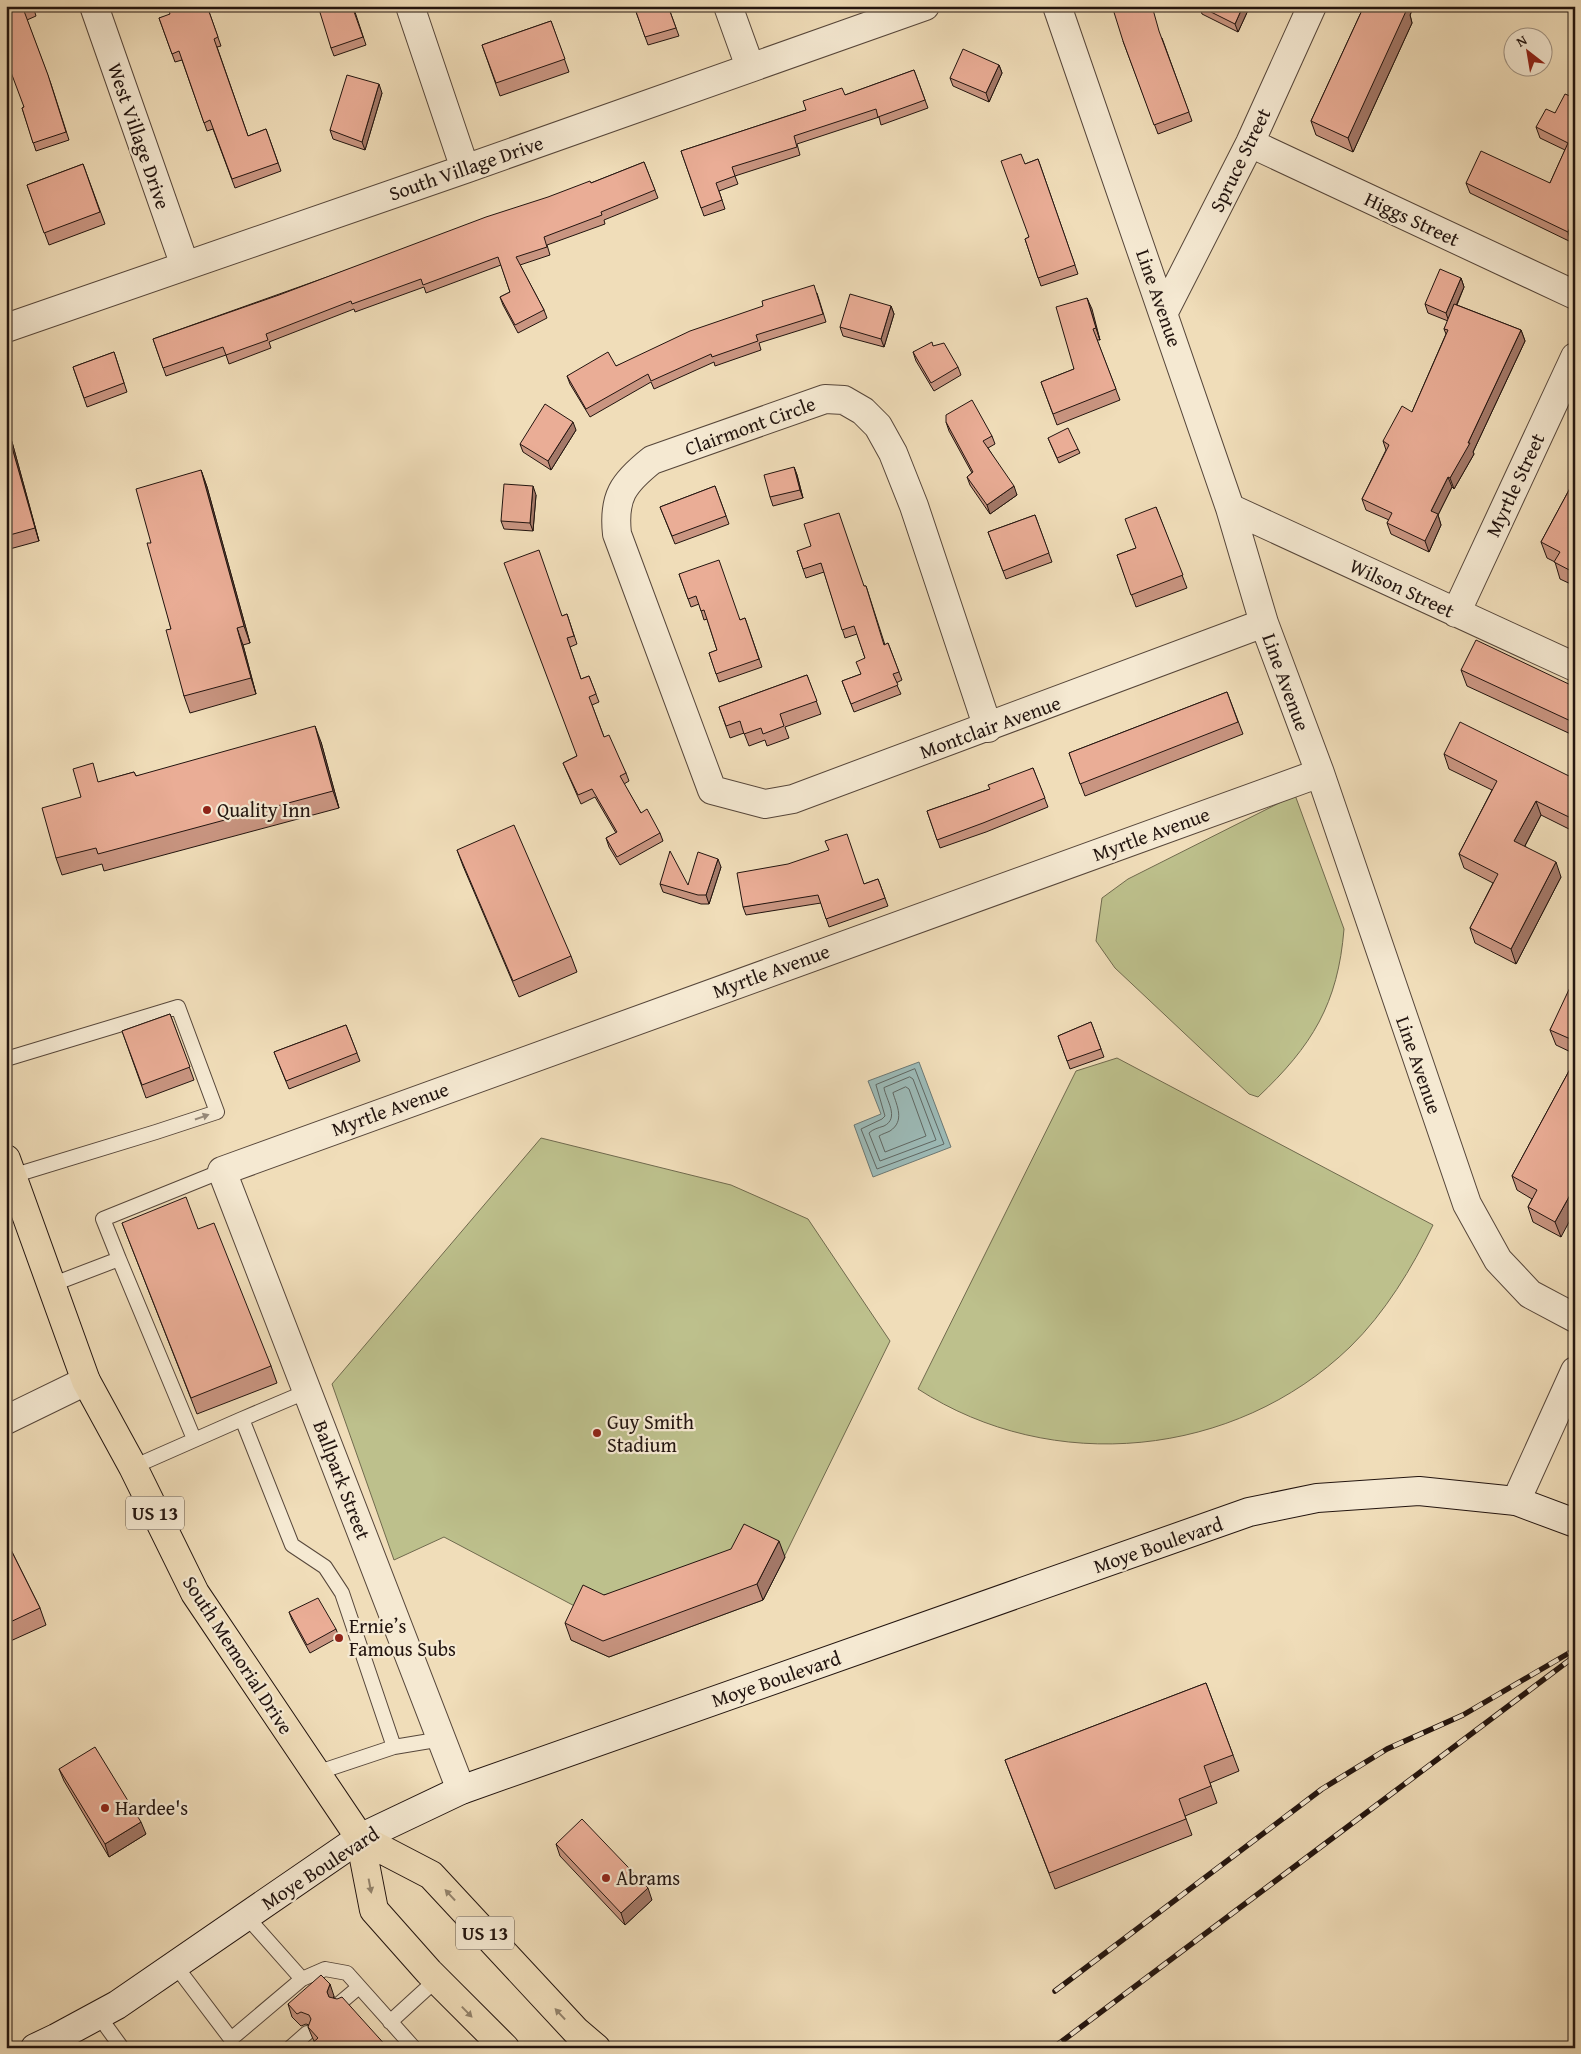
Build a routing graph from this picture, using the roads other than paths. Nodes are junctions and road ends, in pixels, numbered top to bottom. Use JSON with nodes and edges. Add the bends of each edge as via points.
{"nodes":[{"id":1,"x":94,"y":6,"type":"edge"},
{"id":2,"x":410,"y":6,"type":"edge"},
{"id":3,"x":728,"y":6,"type":"edge"},
{"id":4,"x":924,"y":6,"type":"edge"},
{"id":5,"x":1058,"y":6,"type":"edge"},
{"id":6,"x":1312,"y":6,"type":"edge"},
{"id":7,"x":750,"y":67,"type":"junction"},
{"id":8,"x":1250,"y":143,"type":"junction"},
{"id":9,"x":466,"y":169,"type":"junction"},
{"id":10,"x":185,"y":266,"type":"junction"},
{"id":11,"x":1575,"y":295,"type":"edge"},
{"id":12,"x":1164,"y":312,"type":"junction"},
{"id":13,"x":6,"y":328,"type":"edge"},
{"id":14,"x":1575,"y":356,"type":"edge"},
{"id":15,"x":1230,"y":508,"type":"junction"},
{"id":16,"x":1456,"y":613,"type":"junction"},
{"id":17,"x":1264,"y":623,"type":"junction"},
{"id":18,"x":1575,"y":667,"type":"edge"},
{"id":19,"x":988,"y":728,"type":"junction"},
{"id":20,"x":1320,"y":773,"type":"junction"},
{"id":21,"x":712,"y":790,"type":"joint"},
{"id":22,"x":6,"y":1059,"type":"edge"},
{"id":23,"x":9,"y":1167,"type":"edge"},
{"id":24,"x":222,"y":1171,"type":"junction"},
{"id":25,"x":119,"y":1259,"type":"junction"},
{"id":26,"x":51,"y":1285,"type":"junction"},
{"id":27,"x":1575,"y":1318,"type":"edge"},
{"id":28,"x":1575,"y":1371,"type":"edge"},
{"id":29,"x":86,"y":1381,"type":"junction"},
{"id":30,"x":308,"y":1391,"type":"junction"},
{"id":31,"x":242,"y":1419,"type":"junction"},
{"id":32,"x":6,"y":1420,"type":"edge"},
{"id":33,"x":194,"y":1439,"type":"junction"},
{"id":34,"x":133,"y":1467,"type":"junction"},
{"id":35,"x":1516,"y":1501,"type":"junction"},
{"id":36,"x":1575,"y":1523,"type":"edge"},
{"id":37,"x":442,"y":1739,"type":"junction"},
{"id":38,"x":394,"y":1747,"type":"junction"},
{"id":39,"x":316,"y":1773,"type":"junction"},
{"id":40,"x":462,"y":1790,"type":"junction"},
{"id":41,"x":360,"y":1838,"type":"junction"},
{"id":42,"x":246,"y":1916,"type":"junction"},
{"id":43,"x":176,"y":1965,"type":"junction"},
{"id":44,"x":302,"y":1979,"type":"junction"},
{"id":45,"x":436,"y":1980,"type":"junction"},
{"id":46,"x":359,"y":1987,"type":"junction"},
{"id":47,"x":340,"y":2003,"type":"edge"},
{"id":48,"x":98,"y":2016,"type":"junction"},
{"id":49,"x":390,"y":2022,"type":"junction"},
{"id":50,"x":307,"y":2033,"type":"edge"},
{"id":51,"x":235,"y":2043,"type":"edge"},
{"id":52,"x":35,"y":2048,"type":"edge"},
{"id":53,"x":122,"y":2048,"type":"edge"},
{"id":54,"x":290,"y":2048,"type":"edge"},
{"id":55,"x":413,"y":2048,"type":"edge"},
{"id":56,"x":505,"y":2048,"type":"edge"},
{"id":57,"x":596,"y":2048,"type":"edge"}],
"edges":[{"from":1,"to":10,"type":"street","name":"West Village Drive"},
{"from":2,"to":9,"type":"street"},
{"from":3,"to":7,"type":"street"},
{"from":4,"to":7,"type":"street","name":"South Village Drive"},
{"from":5,"to":12,"type":"street","name":"Line Avenue"},
{"from":6,"to":8,"type":"street","name":"Spruce Street"},
{"from":7,"to":9,"type":"street","name":"South Village Drive"},
{"from":8,"to":11,"type":"street","name":"Higgs Street"},
{"from":8,"to":12,"type":"street","name":"Spruce Street"},
{"from":9,"to":10,"type":"street","name":"South Village Drive"},
{"from":10,"to":13,"type":"street","name":"South Village Drive"},
{"from":12,"to":15,"type":"street","name":"Line Avenue"},
{"from":14,"to":16,"type":"street","name":"Myrtle Street"},
{"from":15,"to":16,"type":"street","name":"Wilson Street"},
{"from":15,"to":17,"type":"street","name":"Line Avenue"},
{"from":16,"to":18,"type":"street","name":"Wilson Street"},
{"from":17,"to":19,"type":"street","name":"Montclair Avenue"},
{"from":17,"to":20,"type":"street","name":"Line Avenue"},
{"from":19,"to":21,"type":"street","name":"Montclair Avenue","via":[[793,800],[765,804]]},
{"from":19,"to":21,"type":"street","name":"Clairmont Circle","via":[[893,452],[878,426],[863,411],[844,400],[825,399],[652,460],[632,476],[618,496],[615,516],[618,534]]},
{"from":20,"to":24,"type":"street","name":"Myrtle Avenue"},
{"from":20,"to":27,"type":"street","name":"Line Avenue","via":[[1467,1204],[1498,1260],[1523,1287]]},
{"from":23,"to":22,"type":"lane","one_way":true,"via":[[156,1132],[217,1112],[178,1007]]},
{"from":23,"to":26,"type":"main road","name":"South Memorial Drive","number":"US 13"},
{"from":24,"to":25,"type":"lane","via":[[102,1218]]},
{"from":24,"to":30,"type":"street","name":"Ballpark Street"},
{"from":25,"to":26,"type":"lane"},
{"from":25,"to":33,"type":"lane"},
{"from":26,"to":29,"type":"main road","name":"South Memorial Drive","number":"US 13"},
{"from":28,"to":35,"type":"street"},
{"from":29,"to":32,"type":"street"},
{"from":29,"to":34,"type":"main road","name":"South Memorial Drive","number":"US 13"},
{"from":30,"to":31,"type":"lane"},
{"from":30,"to":37,"type":"street","name":"Ballpark Street"},
{"from":31,"to":33,"type":"lane"},
{"from":31,"to":38,"type":"lane","via":[[292,1545],[325,1568],[342,1593]]},
{"from":33,"to":34,"type":"lane"},
{"from":34,"to":39,"type":"main road","name":"South Memorial Drive","number":"US 13","via":[[194,1592]]},
{"from":35,"to":36,"type":"street","name":"Moye Boulevard"},
{"from":35,"to":40,"type":"street","name":"Moye Boulevard","via":[[1420,1491],[1317,1498],[1249,1512]]},
{"from":37,"to":38,"type":"lane"},
{"from":37,"to":40,"type":"street","name":"Ballpark Street"},
{"from":38,"to":39,"type":"lane"},
{"from":39,"to":41,"type":"main road","name":"South Memorial Drive","number":"US 13"},
{"from":40,"to":41,"type":"street","name":"Moye Boulevard"},
{"from":41,"to":42,"type":"street","name":"Moye Boulevard"},
{"from":41,"to":45,"type":"main road","name":"South Memorial Drive","number":"US 13","one_way":true,"via":[[374,1910]]},
{"from":57,"to":41,"type":"main road","name":"South Memorial Drive","number":"US 13","one_way":true,"via":[[576,2031],[432,1875]]},
{"from":42,"to":43,"type":"street","name":"Moye Boulevard"},
{"from":42,"to":44,"type":"lane"},
{"from":43,"to":48,"type":"street","name":"Moye Boulevard"},
{"from":43,"to":51,"type":"lane"},
{"from":44,"to":46,"type":"lane","via":[[325,1969],[347,1973]]},
{"from":44,"to":51,"type":"lane"},
{"from":45,"to":49,"type":"lane"},
{"from":45,"to":56,"type":"main road","name":"South Memorial Drive","number":"US 13","one_way":true},
{"from":46,"to":47,"type":"lane"},
{"from":46,"to":49,"type":"lane"},
{"from":48,"to":52,"type":"street","name":"Moye Boulevard"},
{"from":48,"to":53,"type":"lane"},
{"from":49,"to":55,"type":"lane"},
{"from":50,"to":54,"type":"lane"}]}
